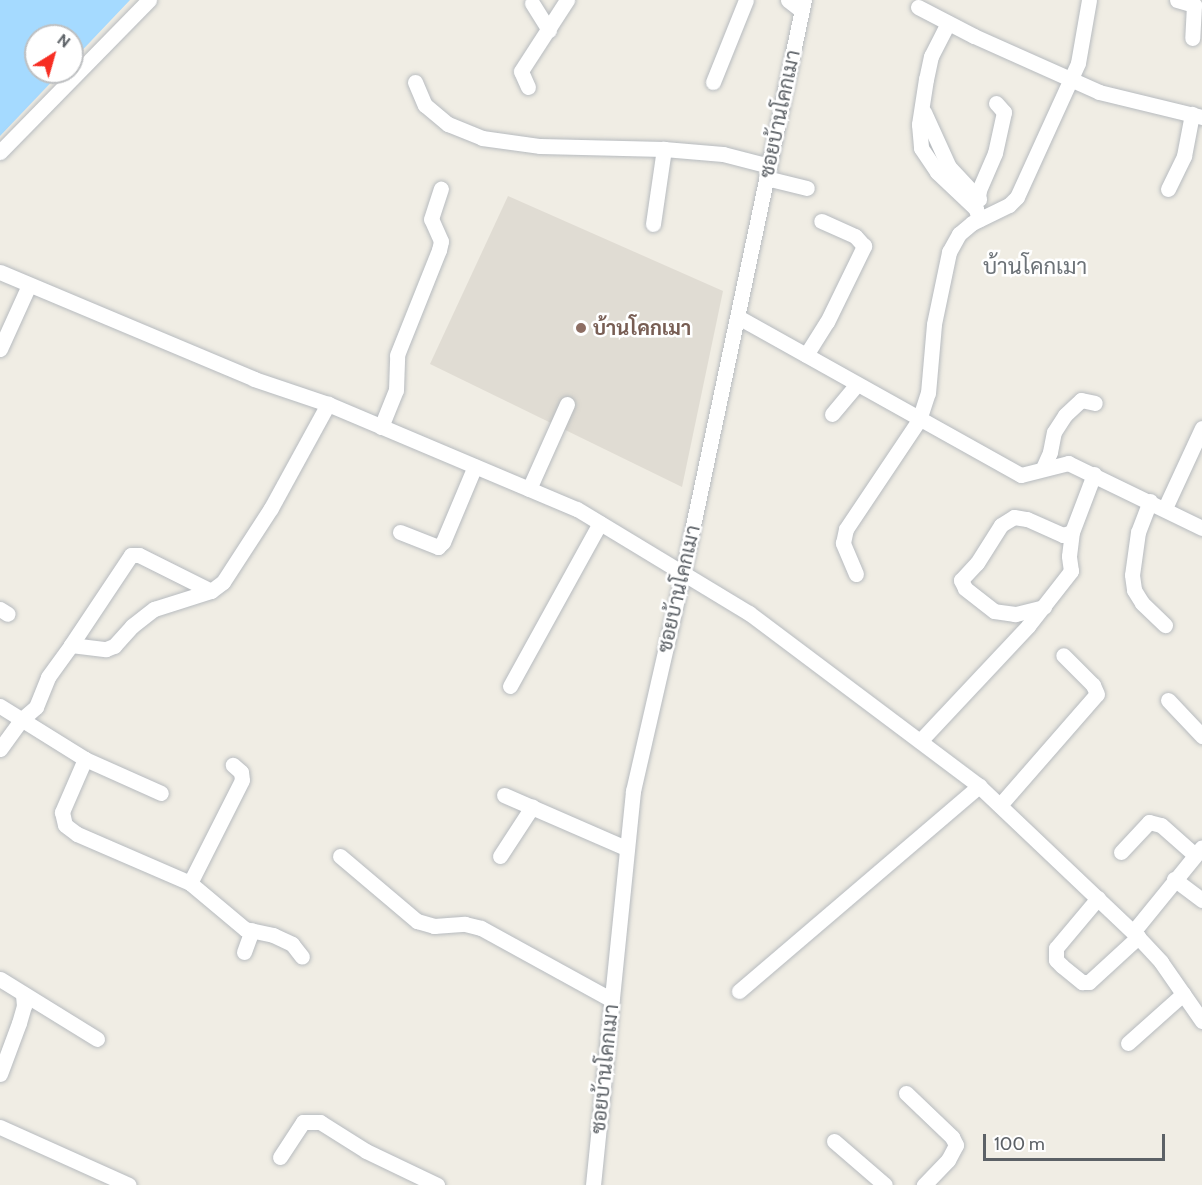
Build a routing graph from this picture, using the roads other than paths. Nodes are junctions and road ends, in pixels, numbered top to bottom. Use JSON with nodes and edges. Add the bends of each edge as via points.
{"nodes":[{"id":1,"x":149,"y":0,"type":"edge"},
{"id":2,"x":567,"y":0,"type":"edge"},
{"id":3,"x":746,"y":0,"type":"edge"},
{"id":4,"x":788,"y":0,"type":"edge"},
{"id":5,"x":1089,"y":0,"type":"edge"},
{"id":6,"x":1177,"y":0,"type":"edge"},
{"id":7,"x":532,"y":3,"type":"dead end"},
{"id":8,"x":802,"y":5,"type":"edge"},
{"id":9,"x":918,"y":7,"type":"dead end"},
{"id":10,"x":948,"y":23,"type":"junction"},
{"id":11,"x":549,"y":30,"type":"junction"},
{"id":12,"x":1192,"y":38,"type":"dead end"},
{"id":13,"x":1068,"y":80,"type":"junction"},
{"id":14,"x":415,"y":82,"type":"dead end"},
{"id":15,"x":713,"y":82,"type":"dead end"},
{"id":16,"x":528,"y":87,"type":"dead end"},
{"id":17,"x":996,"y":103,"type":"dead end"},
{"id":18,"x":922,"y":106,"type":"junction"},
{"id":19,"x":1197,"y":116,"type":"edge"},
{"id":20,"x":664,"y":148,"type":"junction"},
{"id":21,"x":0,"y":152,"type":"edge"},
{"id":22,"x":767,"y":172,"type":"junction"},
{"id":23,"x":807,"y":188,"type":"dead end"},
{"id":24,"x":441,"y":189,"type":"dead end"},
{"id":25,"x":1168,"y":189,"type":"dead end"},
{"id":26,"x":978,"y":198,"type":"junction"},
{"id":27,"x":984,"y":217,"type":"junction"},
{"id":28,"x":821,"y":221,"type":"dead end"},
{"id":29,"x":653,"y":224,"type":"dead end"},
{"id":30,"x":0,"y":272,"type":"edge"},
{"id":31,"x":29,"y":285,"type":"junction"},
{"id":32,"x":738,"y":317,"type":"junction"},
{"id":33,"x":0,"y":349,"type":"edge"},
{"id":34,"x":806,"y":355,"type":"junction"},
{"id":35,"x":857,"y":384,"type":"junction"},
{"id":36,"x":1095,"y":403,"type":"dead end"},
{"id":37,"x":328,"y":404,"type":"junction"},
{"id":38,"x":567,"y":404,"type":"dead end"},
{"id":39,"x":832,"y":414,"type":"dead end"},
{"id":40,"x":919,"y":420,"type":"junction"},
{"id":41,"x":381,"y":427,"type":"junction"},
{"id":42,"x":1202,"y":428,"type":"edge"},
{"id":43,"x":475,"y":466,"type":"junction"},
{"id":44,"x":1043,"y":468,"type":"junction"},
{"id":45,"x":1094,"y":474,"type":"junction"},
{"id":46,"x":529,"y":489,"type":"junction"},
{"id":47,"x":1150,"y":501,"type":"junction"},
{"id":48,"x":1165,"y":508,"type":"junction"},
{"id":49,"x":600,"y":524,"type":"junction"},
{"id":50,"x":1202,"y":528,"type":"edge"},
{"id":51,"x":400,"y":532,"type":"dead end"},
{"id":52,"x":1072,"y":532,"type":"junction"},
{"id":53,"x":683,"y":573,"type":"junction"},
{"id":54,"x":856,"y":574,"type":"dead end"},
{"id":55,"x":211,"y":591,"type":"junction"},
{"id":56,"x":1044,"y":607,"type":"junction"},
{"id":57,"x":1165,"y":625,"type":"dead end"},
{"id":58,"x":71,"y":645,"type":"junction"},
{"id":59,"x":1063,"y":655,"type":"dead end"},
{"id":60,"x":510,"y":686,"type":"dead end"},
{"id":61,"x":1168,"y":700,"type":"dead end"},
{"id":62,"x":0,"y":706,"type":"edge"},
{"id":63,"x":21,"y":720,"type":"junction"},
{"id":64,"x":1202,"y":736,"type":"edge"},
{"id":65,"x":920,"y":741,"type":"junction"},
{"id":66,"x":0,"y":749,"type":"edge"},
{"id":67,"x":85,"y":759,"type":"junction"},
{"id":68,"x":233,"y":765,"type":"dead end"},
{"id":69,"x":979,"y":786,"type":"junction"},
{"id":70,"x":161,"y":793,"type":"dead end"},
{"id":71,"x":504,"y":795,"type":"dead end"},
{"id":72,"x":1000,"y":805,"type":"junction"},
{"id":73,"x":532,"y":807,"type":"junction"},
{"id":74,"x":626,"y":848,"type":"junction"},
{"id":75,"x":1198,"y":851,"type":"edge"},
{"id":76,"x":1121,"y":852,"type":"dead end"},
{"id":77,"x":340,"y":856,"type":"dead end"},
{"id":78,"x":500,"y":856,"type":"dead end"},
{"id":79,"x":1174,"y":879,"type":"junction"},
{"id":80,"x":190,"y":883,"type":"junction"},
{"id":81,"x":1098,"y":898,"type":"junction"},
{"id":82,"x":1202,"y":900,"type":"edge"},
{"id":83,"x":252,"y":930,"type":"junction"},
{"id":84,"x":1136,"y":934,"type":"junction"},
{"id":85,"x":244,"y":952,"type":"dead end"},
{"id":86,"x":302,"y":957,"type":"dead end"},
{"id":87,"x":0,"y":979,"type":"edge"},
{"id":88,"x":739,"y":991,"type":"dead end"},
{"id":89,"x":1183,"y":994,"type":"junction"},
{"id":90,"x":23,"y":995,"type":"junction"},
{"id":91,"x":612,"y":1000,"type":"junction"},
{"id":92,"x":1202,"y":1021,"type":"edge"},
{"id":93,"x":97,"y":1039,"type":"dead end"},
{"id":94,"x":1128,"y":1043,"type":"dead end"},
{"id":95,"x":0,"y":1074,"type":"edge"},
{"id":96,"x":906,"y":1093,"type":"dead end"},
{"id":97,"x":0,"y":1126,"type":"edge"},
{"id":98,"x":834,"y":1141,"type":"dead end"},
{"id":99,"x":280,"y":1157,"type":"dead end"},
{"id":100,"x":129,"y":1185,"type":"edge"},
{"id":101,"x":437,"y":1185,"type":"edge"},
{"id":102,"x":593,"y":1185,"type":"edge"},
{"id":103,"x":885,"y":1185,"type":"edge"},
{"id":104,"x":924,"y":1185,"type":"edge"}],
"edges":[{"from":1,"to":21,"type":"street"},
{"from":2,"to":11,"type":"street"},
{"from":3,"to":15,"type":"street"},
{"from":4,"to":8,"type":"street"},
{"from":5,"to":13,"type":"street","via":[[1078,63]]},
{"from":6,"to":12,"type":"street","via":[[1194,5]]},
{"from":7,"to":11,"type":"street"},
{"from":8,"to":22,"type":"street","name":"ซอยบ้านโคกเมา"},
{"from":9,"to":10,"type":"street"},
{"from":10,"to":13,"type":"street"},
{"from":10,"to":18,"type":"street","via":[[931,56]]},
{"from":11,"to":16,"type":"street","via":[[520,71]]},
{"from":13,"to":19,"type":"street","via":[[1099,92]]},
{"from":13,"to":27,"type":"street","via":[[1017,197]]},
{"from":14,"to":20,"type":"street","via":[[425,105],[448,124],[482,138],[540,146]]},
{"from":17,"to":26,"type":"street","via":[[1004,112]]},
{"from":18,"to":26,"type":"street","via":[[949,166]]},
{"from":18,"to":27,"type":"street","via":[[921,148],[937,172]]},
{"from":19,"to":25,"type":"street"},
{"from":20,"to":22,"type":"street","via":[[723,154]]},
{"from":20,"to":29,"type":"street"},
{"from":22,"to":23,"type":"street"},
{"from":22,"to":32,"type":"street","name":"ซอยบ้านโคกเมา"},
{"from":24,"to":41,"type":"street","via":[[431,219],[441,241],[439,250],[397,355],[396,390]]},
{"from":26,"to":27,"type":"street"},
{"from":27,"to":40,"type":"street","via":[[959,234],[948,252],[934,324],[928,393]]},
{"from":28,"to":34,"type":"street","via":[[855,236],[864,246],[827,322]]},
{"from":30,"to":31,"type":"street"},
{"from":31,"to":33,"type":"street"},
{"from":31,"to":37,"type":"street","via":[[254,379]]},
{"from":32,"to":34,"type":"street"},
{"from":32,"to":53,"type":"street","name":"ซอยบ้านโคกเมา"},
{"from":34,"to":35,"type":"street"},
{"from":35,"to":39,"type":"street"},
{"from":35,"to":40,"type":"street"},
{"from":36,"to":44,"type":"street","via":[[1081,400],[1065,415],[1054,432]]},
{"from":37,"to":41,"type":"street"},
{"from":37,"to":55,"type":"street","via":[[243,554]]},
{"from":38,"to":46,"type":"street"},
{"from":40,"to":44,"type":"street","via":[[1021,475]]},
{"from":40,"to":54,"type":"street","via":[[846,529],[843,543]]},
{"from":41,"to":43,"type":"street"},
{"from":42,"to":48,"type":"street"},
{"from":43,"to":46,"type":"street"},
{"from":43,"to":51,"type":"street","via":[[438,547]]},
{"from":44,"to":45,"type":"street","via":[[1068,463]]},
{"from":45,"to":47,"type":"street"},
{"from":45,"to":52,"type":"street"},
{"from":46,"to":49,"type":"street"},
{"from":47,"to":48,"type":"street"},
{"from":47,"to":57,"type":"street","via":[[1138,532],[1132,575],[1134,590],[1142,603]]},
{"from":48,"to":50,"type":"street"},
{"from":49,"to":53,"type":"street"},
{"from":49,"to":60,"type":"street"},
{"from":52,"to":56,"type":"street","via":[[1071,571]]},
{"from":52,"to":56,"type":"street","via":[[1063,534],[1014,517],[1001,525],[961,580],[965,588],[994,611],[1015,614]]},
{"from":53,"to":65,"type":"street","via":[[748,613]]},
{"from":53,"to":74,"type":"street","name":"ซอยบ้านโคกเมา","via":[[633,791]]},
{"from":55,"to":58,"type":"street","via":[[154,609],[114,646],[106,649]]},
{"from":55,"to":58,"type":"street","via":[[132,555]]},
{"from":56,"to":65,"type":"street"},
{"from":58,"to":63,"type":"street","via":[[48,677],[36,707]]},
{"from":59,"to":72,"type":"street","via":[[1097,694]]},
{"from":61,"to":64,"type":"street"},
{"from":62,"to":63,"type":"street"},
{"from":63,"to":66,"type":"street"},
{"from":63,"to":67,"type":"street"},
{"from":65,"to":69,"type":"street"},
{"from":67,"to":70,"type":"street"},
{"from":67,"to":80,"type":"street","via":[[62,812],[65,825],[77,834]]},
{"from":68,"to":80,"type":"street","via":[[241,772],[242,780]]},
{"from":69,"to":72,"type":"street"},
{"from":69,"to":88,"type":"street"},
{"from":71,"to":73,"type":"street"},
{"from":72,"to":81,"type":"street"},
{"from":73,"to":74,"type":"street"},
{"from":73,"to":78,"type":"street"},
{"from":74,"to":91,"type":"street","name":"ซอยบ้านโคกเมา"},
{"from":75,"to":76,"type":"street","via":[[1161,825],[1149,822]]},
{"from":75,"to":79,"type":"street"},
{"from":77,"to":91,"type":"street","via":[[417,921],[434,926],[465,924],[482,928]]},
{"from":79,"to":82,"type":"street"},
{"from":79,"to":84,"type":"street"},
{"from":80,"to":83,"type":"street","via":[[245,929]]},
{"from":81,"to":84,"type":"street"},
{"from":81,"to":84,"type":"street","via":[[1056,948],[1056,960],[1062,966],[1082,982],[1089,982]]},
{"from":83,"to":85,"type":"street"},
{"from":83,"to":86,"type":"street","via":[[292,944]]},
{"from":84,"to":89,"type":"street"},
{"from":87,"to":90,"type":"street"},
{"from":89,"to":92,"type":"street"},
{"from":89,"to":94,"type":"street"},
{"from":90,"to":93,"type":"street"},
{"from":90,"to":95,"type":"street","via":[[24,1006]]},
{"from":91,"to":102,"type":"street","name":"ซอยบ้านโคกเมา"},
{"from":96,"to":104,"type":"street","via":[[952,1137],[956,1146]]},
{"from":97,"to":100,"type":"street"},
{"from":98,"to":103,"type":"street"},
{"from":99,"to":101,"type":"street","via":[[303,1122],[320,1122],[370,1153]]}]}
